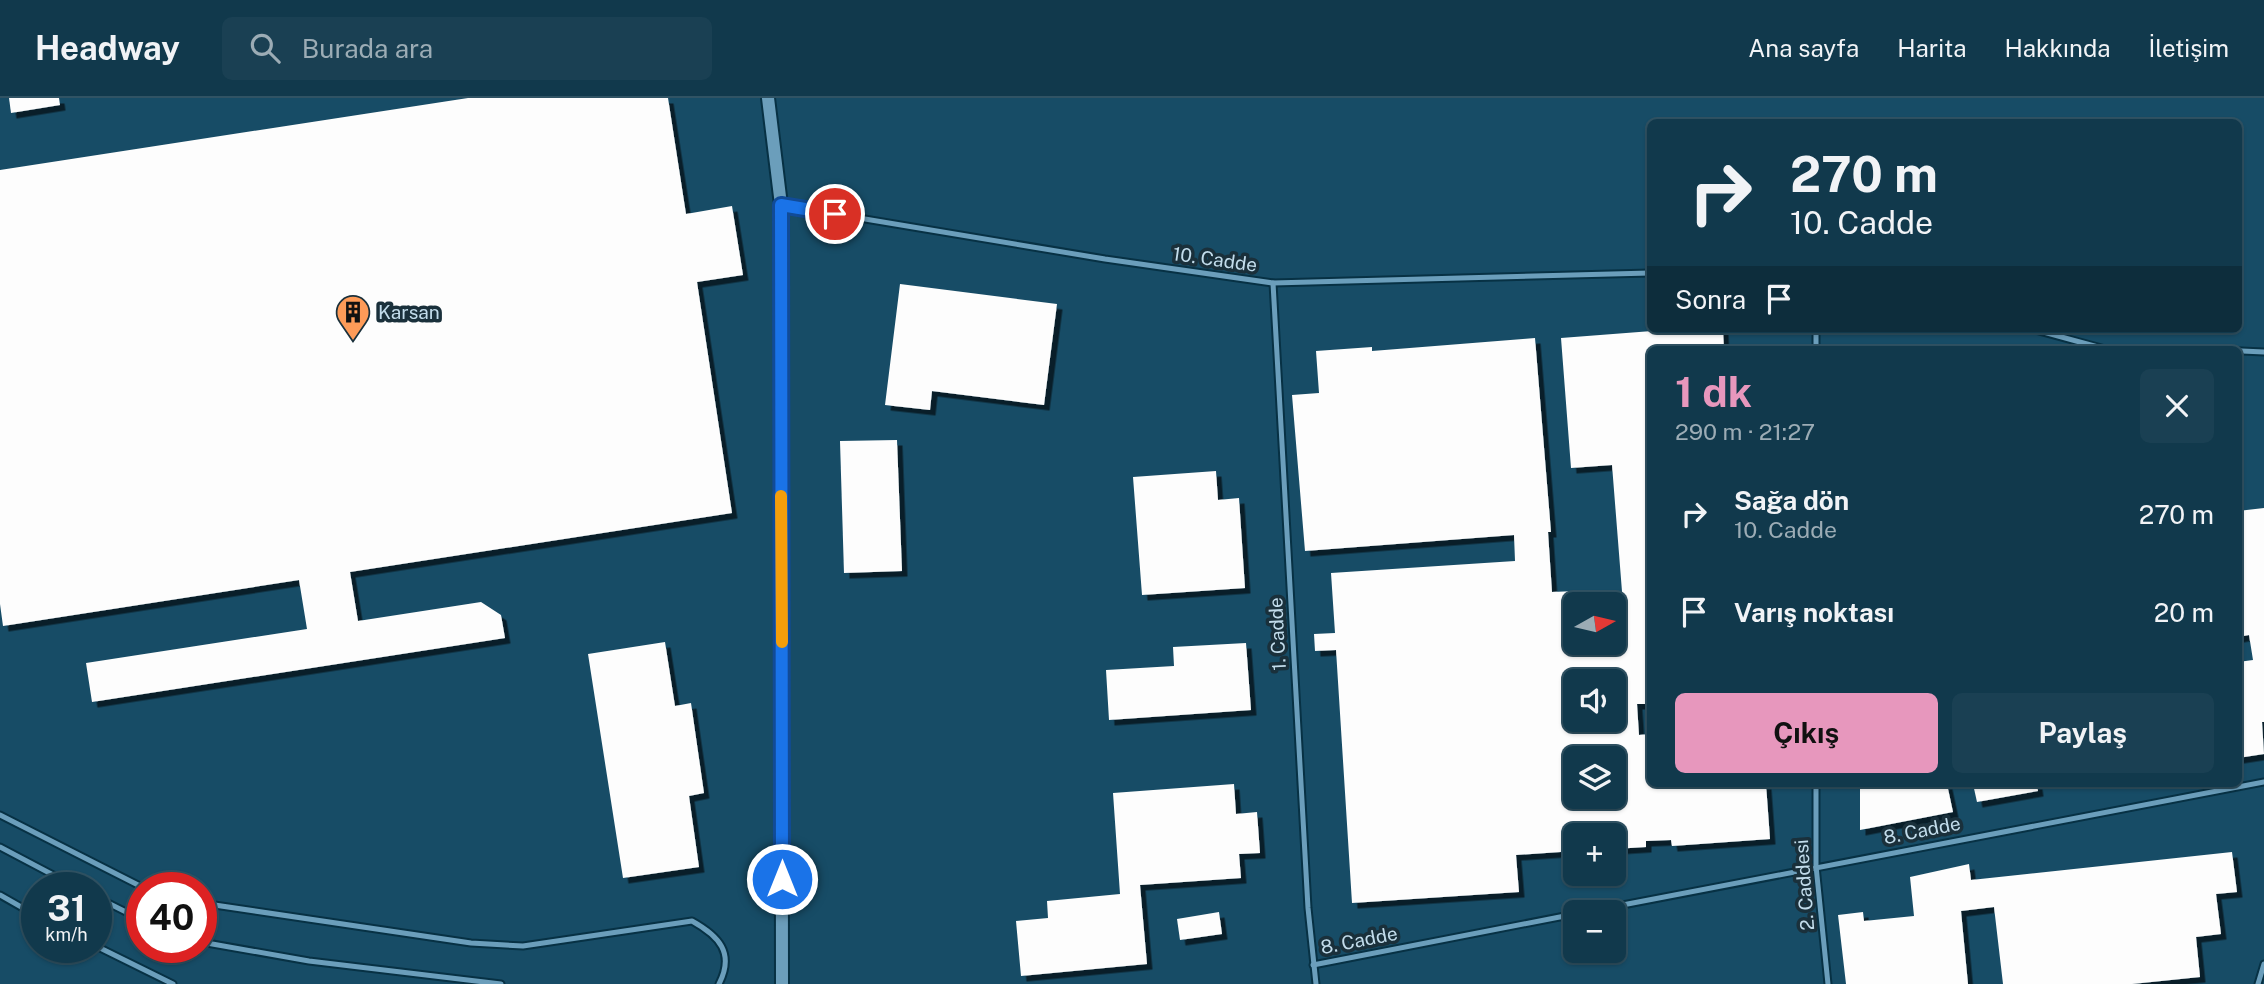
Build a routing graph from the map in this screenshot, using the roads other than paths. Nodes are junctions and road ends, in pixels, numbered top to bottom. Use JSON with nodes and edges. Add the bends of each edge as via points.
{"nodes":[{"id":1,"x":768,"y":98,"type":"edge"},
{"id":2,"x":781,"y":205,"type":"junction"},
{"id":3,"x":1647,"y":273,"type":"edge"},
{"id":4,"x":1273,"y":283,"type":"junction"},
{"id":5,"x":2047,"y":333,"type":"edge"},
{"id":6,"x":2094,"y":346,"type":"edge"},
{"id":7,"x":2242,"y":351,"type":"edge"},
{"id":8,"x":2264,"y":352,"type":"edge"},
{"id":9,"x":2264,"y":782,"type":"edge"},
{"id":10,"x":2242,"y":786,"type":"edge"},
{"id":11,"x":1816,"y":787,"type":"edge"},
{"id":12,"x":2237,"y":787,"type":"edge"},
{"id":13,"x":0,"y":815,"type":"edge"},
{"id":14,"x":0,"y":847,"type":"edge"},
{"id":15,"x":1816,"y":866,"type":"junction"},
{"id":16,"x":48,"y":872,"type":"edge"},
{"id":17,"x":126,"y":879,"type":"edge"},
{"id":18,"x":0,"y":895,"type":"edge"},
{"id":19,"x":1626,"y":904,"type":"edge"},
{"id":20,"x":217,"y":905,"type":"edge"},
{"id":21,"x":21,"y":907,"type":"edge"},
{"id":22,"x":1563,"y":916,"type":"edge"},
{"id":23,"x":217,"y":945,"type":"edge"},
{"id":24,"x":112,"y":954,"type":"edge"},
{"id":25,"x":2264,"y":964,"type":"edge"},
{"id":26,"x":1313,"y":965,"type":"junction"},
{"id":27,"x":173,"y":984,"type":"edge"},
{"id":28,"x":502,"y":984,"type":"edge"},
{"id":29,"x":719,"y":984,"type":"edge"},
{"id":30,"x":782,"y":984,"type":"edge"},
{"id":31,"x":1316,"y":984,"type":"edge"},
{"id":32,"x":1828,"y":984,"type":"edge"},
{"id":33,"x":2258,"y":984,"type":"edge"}],
"edges":[{"from":1,"to":2,"type":"street"},
{"from":2,"to":4,"type":"lane","name":"10. Cadde"},
{"from":2,"to":30,"type":"street"},
{"from":3,"to":4,"type":"lane","name":"10. Cadde"},
{"from":4,"to":26,"type":"lane","name":"1. Cadde"},
{"from":5,"to":6,"type":"lane"},
{"from":7,"to":8,"type":"lane"},
{"from":9,"to":10,"type":"lane","name":"8. Cadde"},
{"from":11,"to":15,"type":"lane","name":"2. Caddesi"},
{"from":12,"to":15,"type":"lane","name":"8. Cadde"},
{"from":13,"to":17,"type":"lane"},
{"from":14,"to":16,"type":"lane"},
{"from":15,"to":19,"type":"lane","name":"8. Cadde"},
{"from":15,"to":32,"type":"lane","name":"2. Caddesi"},
{"from":18,"to":21,"type":"lane"},
{"from":20,"to":29,"type":"lane","via":[[471,943],[523,946],[692,921],[711,932],[725,952]]},
{"from":22,"to":26,"type":"lane","name":"8. Cadde"},
{"from":23,"to":28,"type":"lane","via":[[309,961]]},
{"from":24,"to":27,"type":"lane"},
{"from":25,"to":33,"type":"lane"},
{"from":26,"to":31,"type":"lane","name":"1. Cadde"}]}
